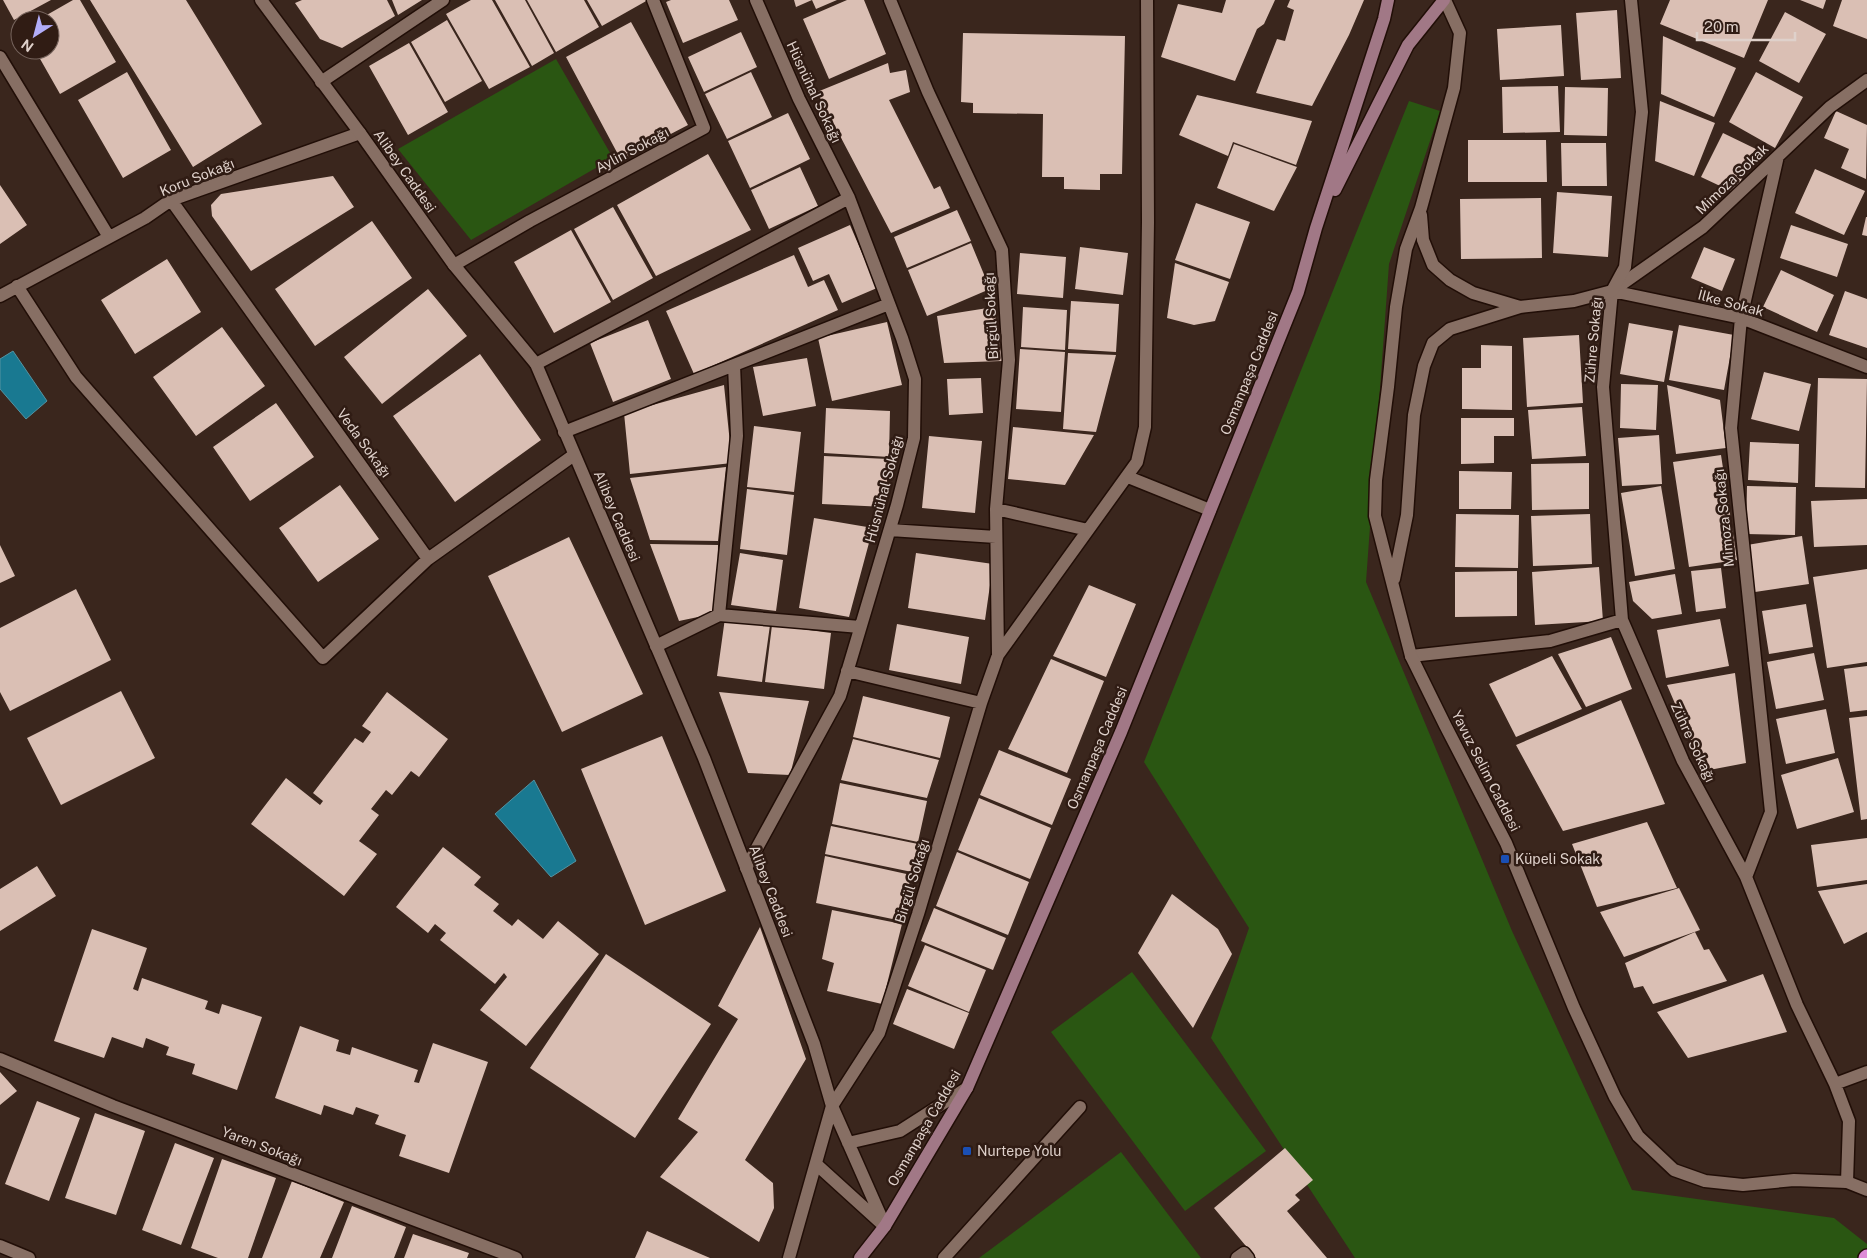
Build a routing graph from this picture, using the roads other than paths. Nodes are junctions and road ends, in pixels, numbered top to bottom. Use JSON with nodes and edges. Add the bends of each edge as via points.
{"nodes":[{"id":1,"x":261,"y":0,"type":"edge"},
{"id":2,"x":443,"y":0,"type":"edge"},
{"id":3,"x":653,"y":0,"type":"edge"},
{"id":4,"x":756,"y":0,"type":"edge"},
{"id":5,"x":890,"y":0,"type":"edge"},
{"id":6,"x":1147,"y":0,"type":"edge"},
{"id":7,"x":1388,"y":0,"type":"edge"},
{"id":8,"x":1445,"y":0,"type":"edge"},
{"id":9,"x":1630,"y":0,"type":"edge"},
{"id":10,"x":0,"y":56,"type":"edge"},
{"id":11,"x":1867,"y":80,"type":"edge"},
{"id":12,"x":320,"y":82,"type":"junction"},
{"id":13,"x":360,"y":133,"type":"junction"},
{"id":14,"x":1778,"y":156,"type":"junction"},
{"id":15,"x":849,"y":198,"type":"junction"},
{"id":16,"x":171,"y":200,"type":"junction"},
{"id":17,"x":1421,"y":208,"type":"junction"},
{"id":18,"x":1316,"y":228,"type":"junction"},
{"id":19,"x":109,"y":237,"type":"junction"},
{"id":20,"x":454,"y":265,"type":"junction"},
{"id":21,"x":18,"y":286,"type":"junction"},
{"id":22,"x":1612,"y":291,"type":"junction"},
{"id":23,"x":0,"y":296,"type":"edge"},
{"id":24,"x":889,"y":304,"type":"junction"},
{"id":25,"x":1520,"y":307,"type":"junction"},
{"id":26,"x":1741,"y":318,"type":"junction"},
{"id":27,"x":536,"y":364,"type":"junction"},
{"id":28,"x":734,"y":365,"type":"junction"},
{"id":29,"x":1867,"y":367,"type":"edge"},
{"id":30,"x":564,"y":432,"type":"junction"},
{"id":31,"x":574,"y":455,"type":"junction"},
{"id":32,"x":1128,"y":477,"type":"junction"},
{"id":33,"x":996,"y":509,"type":"junction"},
{"id":34,"x":1210,"y":510,"type":"junction"},
{"id":35,"x":890,"y":530,"type":"junction"},
{"id":36,"x":1088,"y":530,"type":"junction"},
{"id":37,"x":996,"y":537,"type":"junction"},
{"id":38,"x":428,"y":559,"type":"junction"},
{"id":39,"x":1393,"y":581,"type":"junction"},
{"id":40,"x":720,"y":615,"type":"junction"},
{"id":41,"x":1622,"y":620,"type":"junction"},
{"id":42,"x":860,"y":626,"type":"junction"},
{"id":43,"x":656,"y":646,"type":"junction"},
{"id":44,"x":998,"y":655,"type":"junction"},
{"id":45,"x":1411,"y":656,"type":"junction"},
{"id":46,"x":847,"y":670,"type":"junction"},
{"id":47,"x":981,"y":703,"type":"junction"},
{"id":48,"x":746,"y":868,"type":"junction"},
{"id":49,"x":1746,"y":876,"type":"junction"},
{"id":50,"x":0,"y":1059,"type":"edge"},
{"id":51,"x":1867,"y":1072,"type":"edge"},
{"id":52,"x":1836,"y":1084,"type":"junction"},
{"id":53,"x":967,"y":1088,"type":"junction"},
{"id":54,"x":832,"y":1106,"type":"junction"},
{"id":55,"x":1080,"y":1107,"type":"dead end"},
{"id":56,"x":848,"y":1143,"type":"junction"},
{"id":57,"x":816,"y":1164,"type":"junction"},
{"id":58,"x":1847,"y":1182,"type":"junction"},
{"id":59,"x":1867,"y":1190,"type":"edge"},
{"id":60,"x":885,"y":1226,"type":"junction"},
{"id":61,"x":0,"y":1246,"type":"edge"},
{"id":62,"x":29,"y":1258,"type":"edge"},
{"id":63,"x":516,"y":1258,"type":"edge"},
{"id":64,"x":789,"y":1258,"type":"edge"},
{"id":65,"x":860,"y":1258,"type":"edge"},
{"id":66,"x":944,"y":1258,"type":"edge"},
{"id":67,"x":1237,"y":1258,"type":"edge"},
{"id":68,"x":1248,"y":1258,"type":"edge"}],
"edges":[{"from":1,"to":12,"type":"street","name":"Alibey Caddesi"},
{"from":2,"to":12,"type":"street"},
{"from":3,"to":20,"type":"street","name":"Aylin Sokağı","via":[[704,128]]},
{"from":4,"to":15,"type":"street","name":"Hüsnühal Sokağı","via":[[799,99]]},
{"from":5,"to":33,"type":"street","name":"Birgül Sokağı","via":[[928,92],[1002,250],[1009,360]]},
{"from":6,"to":32,"type":"street","name":"Birgül Sokağı","via":[[1145,427],[1137,462]]},
{"from":7,"to":18,"type":"main road","name":"Osmanpaşa Caddesi"},
{"from":8,"to":17,"type":"street","via":[[1460,33],[1454,88]]},
{"from":8,"to":18,"type":"main road","name":"Osmanpaşa Caddesi","via":[[1408,45]]},
{"from":9,"to":22,"type":"street","via":[[1642,112],[1625,267]]},
{"from":10,"to":19,"type":"street"},
{"from":11,"to":14,"type":"street","name":"Mimoza Sokak","via":[[1830,107]]},
{"from":12,"to":13,"type":"street","name":"Alibey Caddesi"},
{"from":13,"to":16,"type":"street","name":"Koru Sokağı"},
{"from":13,"to":20,"type":"street","name":"Alibey Caddesi"},
{"from":14,"to":22,"type":"street","name":"Mimoza Sokak","via":[[1703,227]]},
{"from":14,"to":26,"type":"street","name":"Mimoza Sokağı"},
{"from":15,"to":24,"type":"street","name":"Hüsnühal Sokağı"},
{"from":15,"to":27,"type":"street"},
{"from":16,"to":19,"type":"street","name":"Koru Sokağı"},
{"from":16,"to":38,"type":"street","name":"Veda Sokağı"},
{"from":17,"to":25,"type":"street","via":[[1423,240],[1433,265],[1450,280],[1473,293]]},
{"from":17,"to":39,"type":"street","via":[[1406,249],[1396,307],[1376,480],[1375,516]]},
{"from":18,"to":34,"type":"main road","name":"Osmanpaşa Caddesi","via":[[1298,292]]},
{"from":19,"to":21,"type":"street","name":"Koru Sokağı"},
{"from":20,"to":27,"type":"street","name":"Alibey Caddesi"},
{"from":21,"to":23,"type":"street","name":"Koru Sokağı"},
{"from":21,"to":38,"type":"street","via":[[76,377],[323,658]]},
{"from":22,"to":25,"type":"street","via":[[1574,302]]},
{"from":22,"to":26,"type":"street","name":"İlke Sokak"},
{"from":22,"to":41,"type":"street","name":"Zühre Sokağı","via":[[1603,388]]},
{"from":24,"to":28,"type":"street"},
{"from":24,"to":35,"type":"street","name":"Hüsnühal Sokağı","via":[[915,379],[914,438]]},
{"from":25,"to":39,"type":"street","name":"Yavuz Selim Caddesi","via":[[1450,329],[1433,343],[1424,366],[1414,415],[1407,515]]},
{"from":26,"to":29,"type":"street","name":"İlke Sokak"},
{"from":26,"to":49,"type":"street","name":"Mimoza Sokağı","via":[[1731,428],[1771,812]]},
{"from":27,"to":30,"type":"street","name":"Alibey Caddesi"},
{"from":28,"to":30,"type":"street"},
{"from":28,"to":40,"type":"street","via":[[737,436]]},
{"from":30,"to":31,"type":"street","name":"Alibey Caddesi"},
{"from":31,"to":38,"type":"street"},
{"from":31,"to":43,"type":"street","name":"Alibey Caddesi"},
{"from":32,"to":34,"type":"street"},
{"from":32,"to":36,"type":"street","name":"Birgül Sokağı"},
{"from":33,"to":36,"type":"street"},
{"from":33,"to":37,"type":"street","name":"Birgül Sokağı"},
{"from":34,"to":53,"type":"main road","name":"Osmanpaşa Caddesi","via":[[1120,732]]},
{"from":35,"to":37,"type":"street"},
{"from":35,"to":42,"type":"street","name":"Hüsnühal Sokağı"},
{"from":36,"to":44,"type":"street","name":"Birgül Sokağı"},
{"from":37,"to":44,"type":"street","name":"Birgül Sokağı"},
{"from":39,"to":45,"type":"street","name":"Yavuz Selim Caddesi"},
{"from":40,"to":42,"type":"street"},
{"from":40,"to":43,"type":"street"},
{"from":41,"to":45,"type":"street","via":[[1550,641]]},
{"from":41,"to":49,"type":"street","name":"Zühre Sokağı","via":[[1683,761]]},
{"from":42,"to":46,"type":"street","name":"Hüsnühal Sokağı"},
{"from":43,"to":48,"type":"street","name":"Alibey Caddesi"},
{"from":44,"to":47,"type":"street","name":"Birgül Sokağı"},
{"from":45,"to":58,"type":"street","name":"Yavuz Selim Caddesi","via":[[1506,843],[1574,1008],[1615,1097],[1638,1136],[1674,1170],[1705,1181],[1743,1185],[1794,1180]]},
{"from":46,"to":47,"type":"street"},
{"from":46,"to":48,"type":"street","name":"Hüsnühal Sokağı","via":[[840,696]]},
{"from":47,"to":54,"type":"street","name":"Birgül Sokağı","via":[[918,914],[878,1033]]},
{"from":48,"to":54,"type":"street","name":"Alibey Caddesi","via":[[814,1044]]},
{"from":49,"to":52,"type":"street","name":"Zühre Sokağı","via":[[1797,1005]]},
{"from":50,"to":63,"type":"street","name":"Yaren Sokağı","via":[[113,1106]]},
{"from":51,"to":52,"type":"street"},
{"from":52,"to":58,"type":"street","name":"Zühre Sokağı","via":[[1849,1121]]},
{"from":53,"to":56,"type":"street","via":[[900,1131]]},
{"from":53,"to":60,"type":"main road","name":"Osmanpaşa Caddesi"},
{"from":54,"to":56,"type":"street","name":"Alibey Caddesi"},
{"from":54,"to":57,"type":"street"},
{"from":55,"to":66,"type":"street"},
{"from":56,"to":60,"type":"street","name":"Alibey Caddesi"},
{"from":57,"to":60,"type":"street"},
{"from":57,"to":64,"type":"street"},
{"from":58,"to":59,"type":"street","name":"Yavuz Selim Caddesi"},
{"from":60,"to":65,"type":"main road","name":"Osmanpaşa Caddesi"},
{"from":61,"to":62,"type":"street"},
{"from":67,"to":68,"type":"street","via":[[1244,1253]]}]}
